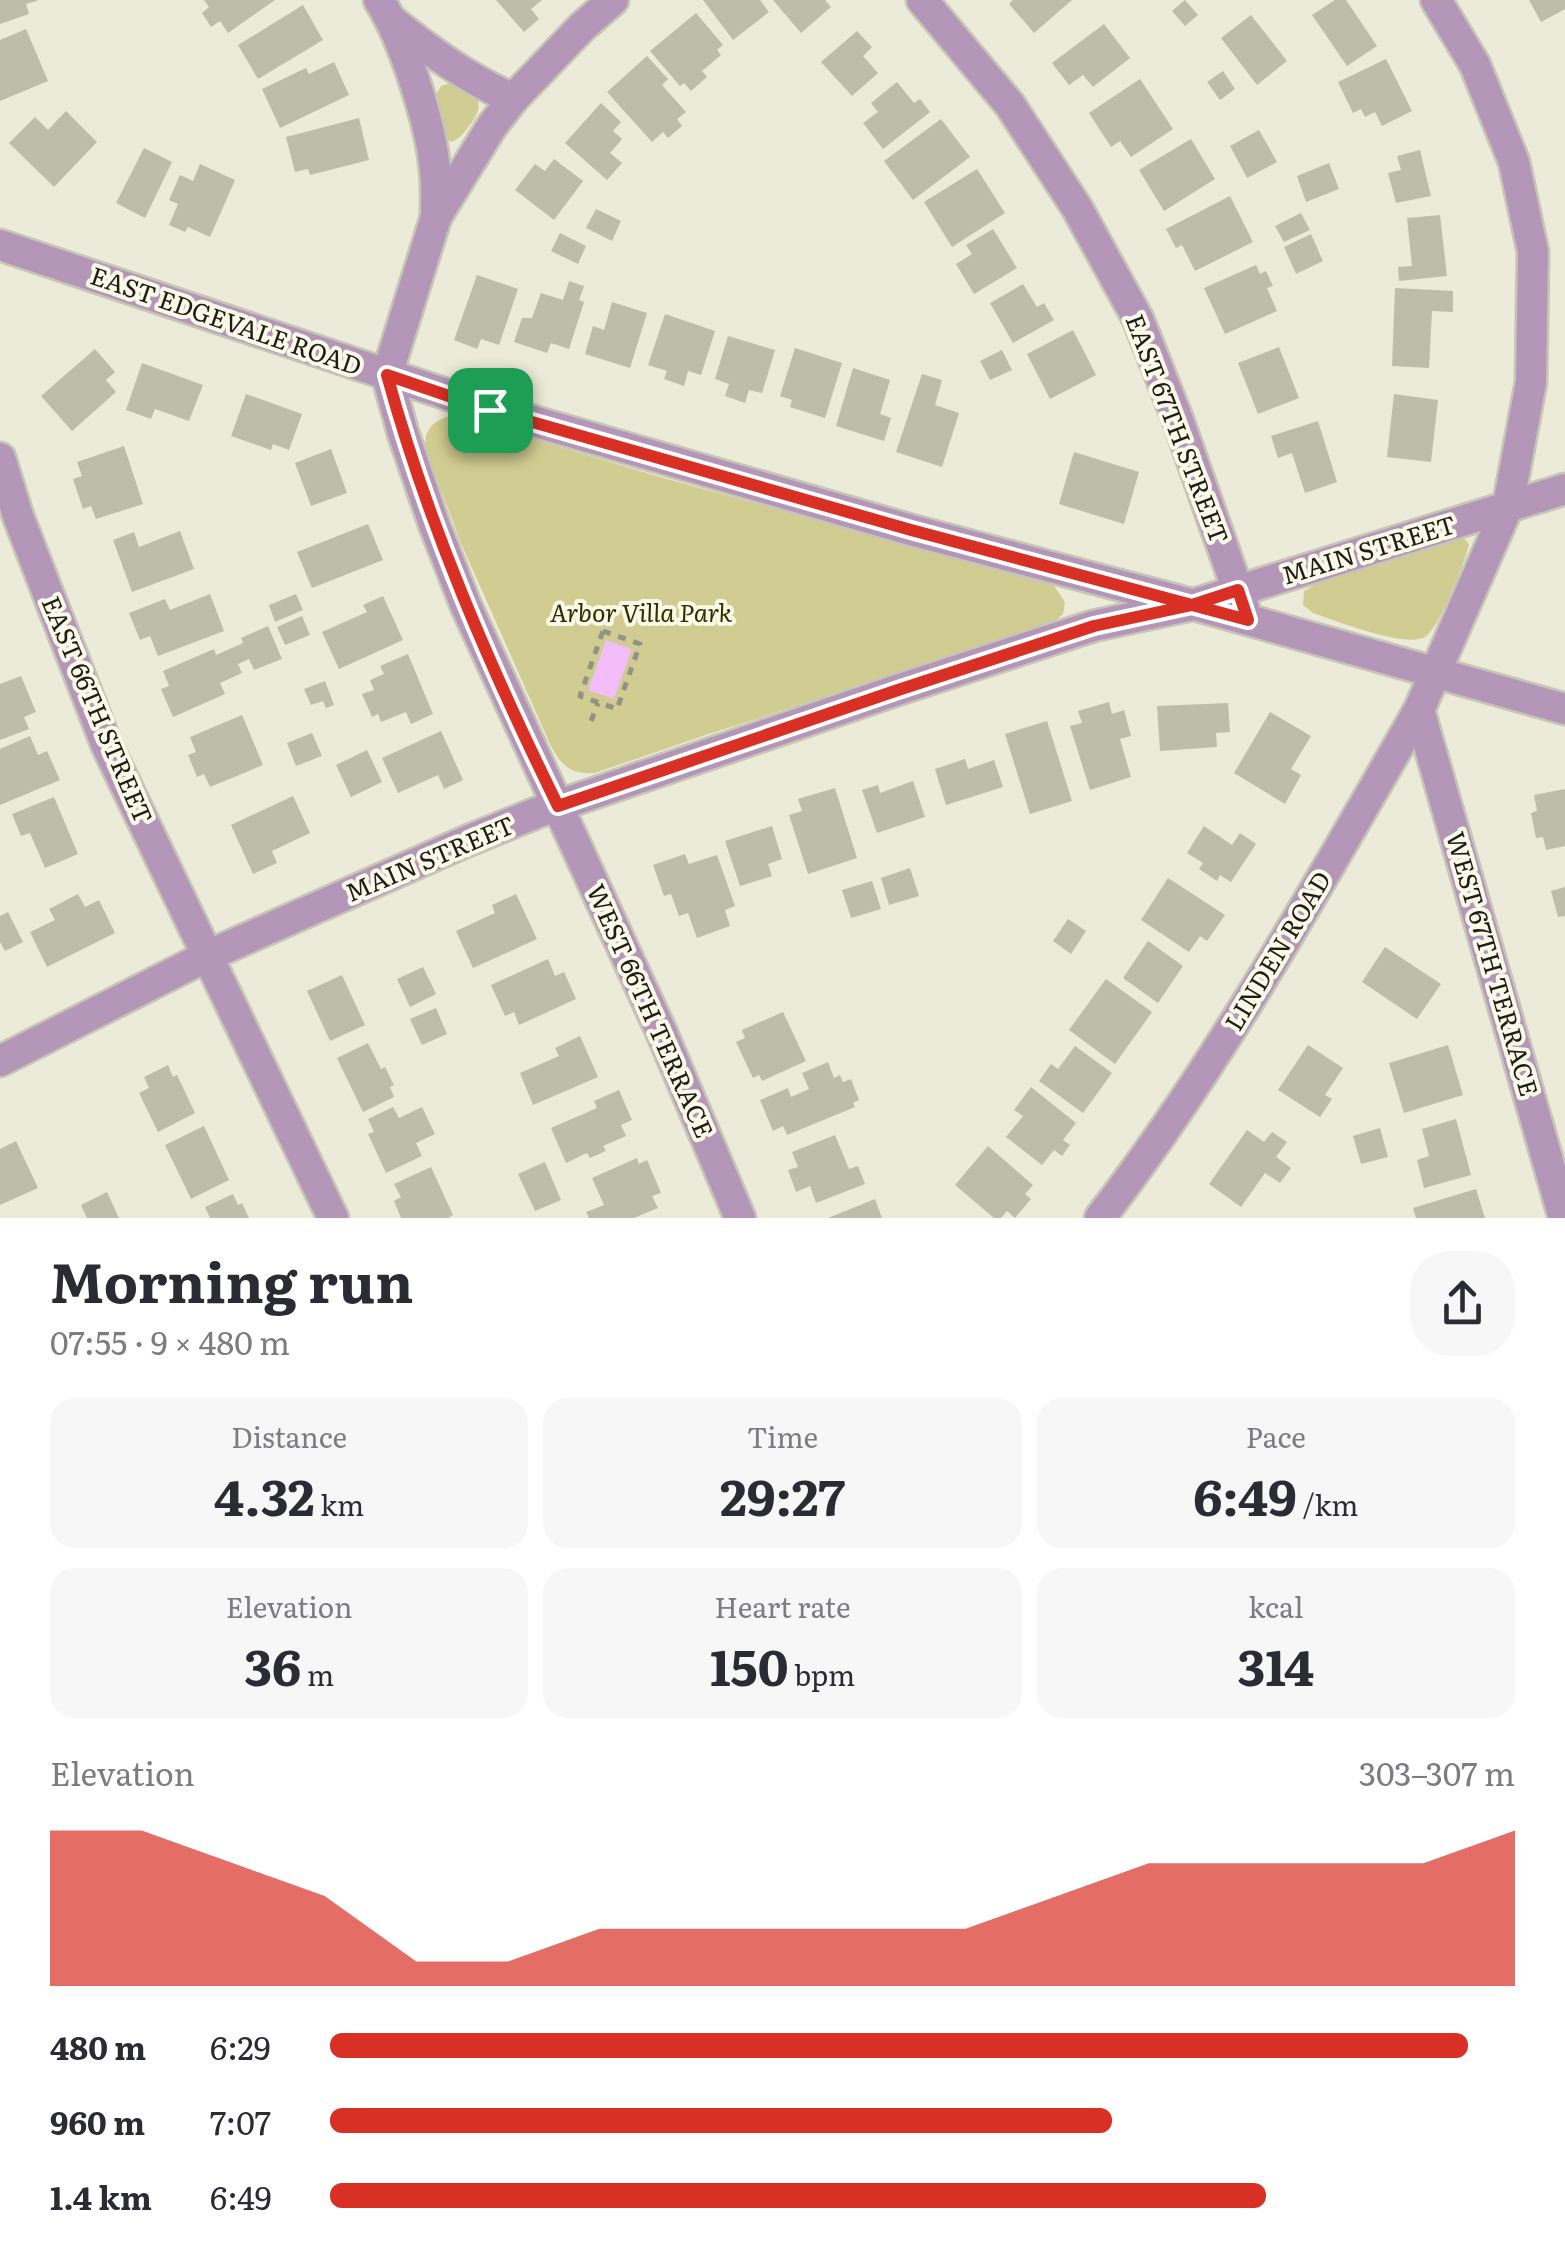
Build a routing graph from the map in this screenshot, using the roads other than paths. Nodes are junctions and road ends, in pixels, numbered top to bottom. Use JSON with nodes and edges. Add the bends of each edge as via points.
{"nodes":[{"id":1,"x":613,"y":0,"type":"edge"},
{"id":2,"x":922,"y":0,"type":"edge"},
{"id":3,"x":1436,"y":0,"type":"edge"},
{"id":4,"x":386,"y":11,"type":"edge"},
{"id":5,"x":513,"y":100,"type":"junction"},
{"id":6,"x":436,"y":217,"type":"junction"},
{"id":7,"x":0,"y":245,"type":"edge"},
{"id":8,"x":387,"y":375,"type":"junction"},
{"id":9,"x":0,"y":458,"type":"edge"},
{"id":10,"x":1565,"y":490,"type":"edge"},
{"id":11,"x":1508,"y":506,"type":"junction"},
{"id":12,"x":1238,"y":590,"type":"junction"},
{"id":13,"x":1192,"y":605,"type":"junction"},
{"id":14,"x":1248,"y":620,"type":"junction"},
{"id":15,"x":1435,"y":672,"type":"junction"},
{"id":16,"x":1565,"y":709,"type":"edge"},
{"id":17,"x":1419,"y":710,"type":"junction"},
{"id":18,"x":558,"y":806,"type":"junction"},
{"id":19,"x":207,"y":956,"type":"junction"},
{"id":20,"x":0,"y":1060,"type":"edge"},
{"id":21,"x":1116,"y":1212,"type":"edge"},
{"id":22,"x":333,"y":1218,"type":"edge"},
{"id":23,"x":740,"y":1218,"type":"edge"},
{"id":24,"x":1564,"y":1218,"type":"edge"}],
"edges":[{"from":1,"to":5,"type":"street"},
{"from":2,"to":12,"type":"street","name":"EAST 67TH STREET","via":[[1010,105],[1078,208],[1138,319]]},
{"from":3,"to":11,"type":"street","via":[[1475,64],[1514,162],[1532,252],[1530,382]]},
{"from":4,"to":5,"type":"street","via":[[440,59]]},
{"from":4,"to":6,"type":"street","via":[[424,115]]},
{"from":5,"to":6,"type":"street"},
{"from":6,"to":8,"type":"street"},
{"from":7,"to":8,"type":"street","name":"EAST EDGEVALE ROAD"},
{"from":8,"to":13,"type":"street","name":"EAST EDGEVALE ROAD","via":[[490,410]]},
{"from":8,"to":18,"type":"street","name":"WEST 66TH TERRACE","via":[[460,590]]},
{"from":9,"to":19,"type":"street","name":"EAST 66TH STREET","via":[[107,746]]},
{"from":10,"to":11,"type":"street","name":"MAIN STREET"},
{"from":11,"to":12,"type":"street","name":"MAIN STREET"},
{"from":11,"to":15,"type":"street"},
{"from":12,"to":13,"type":"street","name":"MAIN STREET"},
{"from":12,"to":14,"type":"street","name":"EAST 67TH STREET"},
{"from":13,"to":14,"type":"street","name":"EAST EDGEVALE ROAD"},
{"from":13,"to":18,"type":"street","name":"MAIN STREET","via":[[1094,626]]},
{"from":14,"to":15,"type":"street","name":"EAST EDGEVALE ROAD"},
{"from":15,"to":16,"type":"street","name":"EAST EDGEVALE ROAD"},
{"from":15,"to":17,"type":"street","name":"LINDEN ROAD"},
{"from":17,"to":21,"type":"street","name":"LINDEN ROAD","via":[[1256,990]]},
{"from":17,"to":24,"type":"street","name":"WEST 67TH TERRACE"},
{"from":18,"to":19,"type":"street","name":"MAIN STREET"},
{"from":18,"to":23,"type":"street","name":"WEST 66TH TERRACE"},
{"from":19,"to":20,"type":"street","name":"MAIN STREET"},
{"from":19,"to":22,"type":"street","name":"EAST 66TH STREET"}]}
